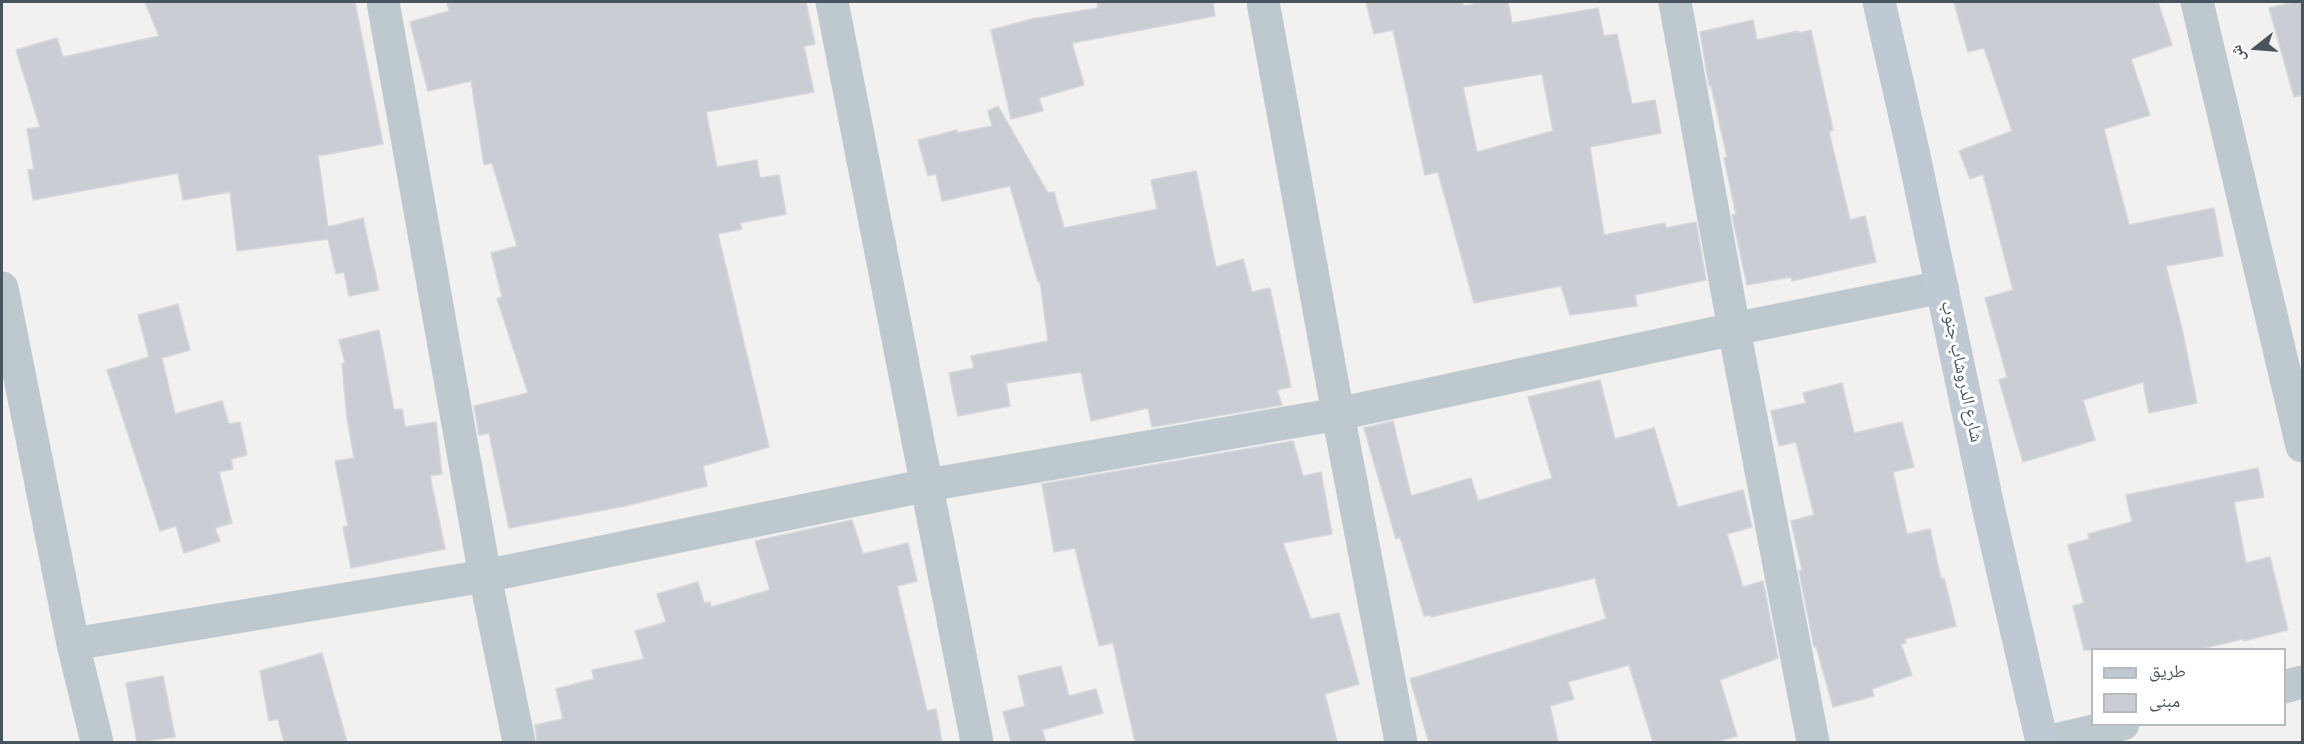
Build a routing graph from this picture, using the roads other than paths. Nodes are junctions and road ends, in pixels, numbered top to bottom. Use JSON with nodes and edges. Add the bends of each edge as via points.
{"nodes":[{"id":1,"x":383,"y":2,"type":"edge"},
{"id":2,"x":832,"y":2,"type":"edge"},
{"id":3,"x":1263,"y":2,"type":"edge"},
{"id":4,"x":1675,"y":2,"type":"edge"},
{"id":5,"x":1879,"y":2,"type":"edge"},
{"id":6,"x":2197,"y":2,"type":"edge"},
{"id":7,"x":1942,"y":287,"type":"junction"},
{"id":8,"x":2,"y":288,"type":"edge"},
{"id":9,"x":1734,"y":328,"type":"junction"},
{"id":10,"x":9,"y":366,"type":"edge"},
{"id":11,"x":1338,"y":414,"type":"junction"},
{"id":12,"x":2302,"y":446,"type":"edge"},
{"id":13,"x":928,"y":485,"type":"junction"},
{"id":14,"x":485,"y":576,"type":"junction"},
{"id":15,"x":73,"y":644,"type":"junction"},
{"id":16,"x":2302,"y":682,"type":"edge"},
{"id":17,"x":2286,"y":686,"type":"edge"},
{"id":18,"x":2114,"y":726,"type":"edge"},
{"id":19,"x":97,"y":742,"type":"edge"},
{"id":20,"x":519,"y":742,"type":"edge"},
{"id":21,"x":977,"y":742,"type":"edge"},
{"id":22,"x":1401,"y":742,"type":"edge"},
{"id":23,"x":1813,"y":742,"type":"edge"},
{"id":24,"x":2044,"y":742,"type":"edge"}],
"edges":[{"from":1,"to":14,"type":"street"},
{"from":2,"to":13,"type":"street"},
{"from":3,"to":11,"type":"street"},
{"from":4,"to":9,"type":"street"},
{"from":5,"to":7,"type":"street","name":"شارع الدروشاب جنوب"},
{"from":6,"to":12,"type":"street"},
{"from":7,"to":9,"type":"street"},
{"from":7,"to":24,"type":"street","name":"شارع الدروشاب جنوب","via":[[1989,511]]},
{"from":8,"to":10,"type":"street"},
{"from":9,"to":11,"type":"street"},
{"from":9,"to":23,"type":"street"},
{"from":10,"to":15,"type":"street"},
{"from":11,"to":13,"type":"street"},
{"from":11,"to":22,"type":"street"},
{"from":13,"to":14,"type":"street"},
{"from":13,"to":21,"type":"street"},
{"from":14,"to":15,"type":"street"},
{"from":14,"to":20,"type":"street"},
{"from":15,"to":19,"type":"street"},
{"from":16,"to":17,"type":"street"},
{"from":18,"to":24,"type":"street"}]}
